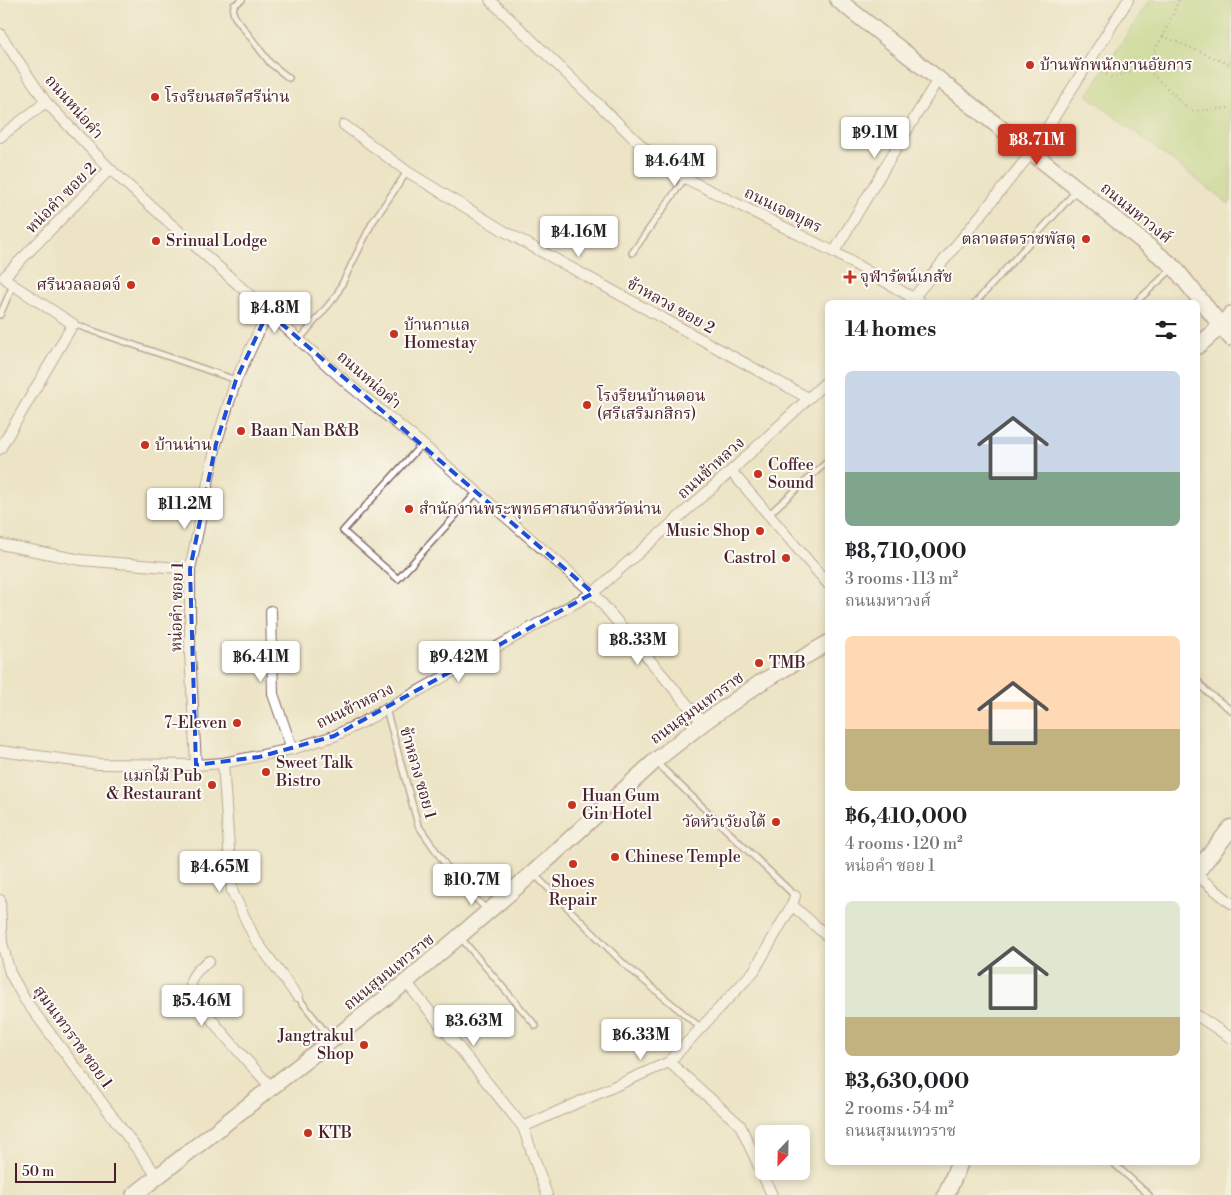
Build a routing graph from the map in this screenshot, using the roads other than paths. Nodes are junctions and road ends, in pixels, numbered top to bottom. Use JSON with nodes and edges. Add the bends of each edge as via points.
{"nodes":[{"id":1,"x":242,"y":0,"type":"edge"},
{"id":2,"x":490,"y":0,"type":"edge"},
{"id":3,"x":838,"y":0,"type":"edge"},
{"id":4,"x":1128,"y":0,"type":"edge"},
{"id":5,"x":0,"y":34,"type":"edge"},
{"id":6,"x":289,"y":78,"type":"dead end"},
{"id":7,"x":938,"y":79,"type":"junction"},
{"id":8,"x":46,"y":102,"type":"junction"},
{"id":9,"x":344,"y":125,"type":"dead end"},
{"id":10,"x":0,"y":137,"type":"edge"},
{"id":11,"x":1032,"y":152,"type":"junction"},
{"id":12,"x":110,"y":169,"type":"junction"},
{"id":13,"x":408,"y":172,"type":"junction"},
{"id":14,"x":685,"y":178,"type":"junction"},
{"id":15,"x":1078,"y":188,"type":"junction"},
{"id":16,"x":834,"y":252,"type":"junction"},
{"id":17,"x":632,"y":253,"type":"dead end"},
{"id":18,"x":1174,"y":267,"type":"junction"},
{"id":19,"x":13,"y":285,"type":"junction"},
{"id":20,"x":912,"y":300,"type":"edge"},
{"id":21,"x":915,"y":300,"type":"edge"},
{"id":22,"x":978,"y":300,"type":"edge"},
{"id":23,"x":1138,"y":300,"type":"edge"},
{"id":24,"x":268,"y":312,"type":"junction"},
{"id":25,"x":1231,"y":314,"type":"edge"},
{"id":26,"x":0,"y":315,"type":"edge"},
{"id":27,"x":73,"y":324,"type":"junction"},
{"id":28,"x":1221,"y":326,"type":"junction"},
{"id":29,"x":1231,"y":338,"type":"edge"},
{"id":30,"x":300,"y":339,"type":"junction"},
{"id":31,"x":1200,"y":344,"type":"edge"},
{"id":32,"x":236,"y":380,"type":"junction"},
{"id":33,"x":825,"y":383,"type":"edge"},
{"id":34,"x":808,"y":398,"type":"junction"},
{"id":35,"x":422,"y":444,"type":"junction"},
{"id":36,"x":0,"y":449,"type":"edge"},
{"id":37,"x":825,"y":464,"type":"edge"},
{"id":38,"x":732,"y":471,"type":"junction"},
{"id":39,"x":477,"y":492,"type":"junction"},
{"id":40,"x":768,"y":516,"type":"junction"},
{"id":41,"x":0,"y":544,"type":"edge"},
{"id":42,"x":190,"y":569,"type":"junction"},
{"id":43,"x":825,"y":579,"type":"edge"},
{"id":44,"x":593,"y":593,"type":"junction"},
{"id":45,"x":272,"y":611,"type":"dead end"},
{"id":46,"x":825,"y":645,"type":"edge"},
{"id":47,"x":1200,"y":684,"type":"edge"},
{"id":48,"x":386,"y":708,"type":"junction"},
{"id":49,"x":1231,"y":710,"type":"edge"},
{"id":50,"x":703,"y":723,"type":"junction"},
{"id":51,"x":292,"y":749,"type":"junction"},
{"id":52,"x":0,"y":751,"type":"edge"},
{"id":53,"x":655,"y":761,"type":"junction"},
{"id":54,"x":223,"y":764,"type":"junction"},
{"id":55,"x":196,"y":765,"type":"junction"},
{"id":56,"x":1231,"y":828,"type":"edge"},
{"id":57,"x":1200,"y":867,"type":"edge"},
{"id":58,"x":533,"y":873,"type":"junction"},
{"id":59,"x":1200,"y":878,"type":"edge"},
{"id":60,"x":0,"y":900,"type":"edge"},
{"id":61,"x":793,"y":900,"type":"junction"},
{"id":62,"x":1231,"y":903,"type":"edge"},
{"id":63,"x":489,"y":911,"type":"junction"},
{"id":64,"x":825,"y":934,"type":"edge"},
{"id":65,"x":460,"y":937,"type":"junction"},
{"id":66,"x":209,"y":961,"type":"dead end"},
{"id":67,"x":406,"y":982,"type":"junction"},
{"id":68,"x":297,"y":996,"type":"joint"},
{"id":69,"x":1200,"y":1017,"type":"edge"},
{"id":70,"x":536,"y":1026,"type":"dead end"},
{"id":71,"x":701,"y":1028,"type":"junction"},
{"id":72,"x":1231,"y":1038,"type":"edge"},
{"id":73,"x":332,"y":1040,"type":"junction"},
{"id":74,"x":668,"y":1062,"type":"junction"},
{"id":75,"x":271,"y":1088,"type":"junction"},
{"id":76,"x":523,"y":1127,"type":"junction"},
{"id":77,"x":959,"y":1165,"type":"edge"},
{"id":78,"x":1115,"y":1165,"type":"edge"},
{"id":79,"x":158,"y":1177,"type":"junction"},
{"id":80,"x":134,"y":1195,"type":"edge"},
{"id":81,"x":547,"y":1195,"type":"edge"},
{"id":82,"x":772,"y":1195,"type":"edge"},
{"id":83,"x":946,"y":1195,"type":"edge"},
{"id":84,"x":1149,"y":1195,"type":"edge"}],
"edges":[{"from":1,"to":6,"type":"lane","via":[[234,5],[235,17],[270,63]]},
{"from":2,"to":14,"type":"street","name":"ถนนเจตบุตร","via":[[643,147]]},
{"from":3,"to":7,"type":"street","name":"ถนนมหาวงศ์"},
{"from":4,"to":11,"type":"street"},
{"from":5,"to":8,"type":"street","name":"ถนนหน่อคำ"},
{"from":7,"to":11,"type":"street","name":"ถนนมหาวงศ์"},
{"from":7,"to":16,"type":"street"},
{"from":8,"to":10,"type":"street"},
{"from":8,"to":12,"type":"street","name":"ถนนหน่อคำ"},
{"from":9,"to":13,"type":"street","name":"ข้าหลวง ซอย 2"},
{"from":11,"to":15,"type":"street","name":"ถนนมหาวงศ์"},
{"from":11,"to":21,"type":"street"},
{"from":12,"to":19,"type":"street","name":"หน่อคำ ซอย 2","via":[[4,277]]},
{"from":12,"to":24,"type":"street","name":"ถนนหน่อคำ"},
{"from":13,"to":30,"type":"lane","via":[[372,222],[336,296]]},
{"from":13,"to":34,"type":"street","name":"ข้าหลวง ซอย 2","via":[[504,231]]},
{"from":14,"to":16,"type":"street","name":"ถนนเจตบุตร"},
{"from":14,"to":17,"type":"lane"},
{"from":15,"to":18,"type":"street","name":"ถนนมหาวงศ์"},
{"from":15,"to":22,"type":"lane"},
{"from":16,"to":20,"type":"street","name":"ถนนเจตบุตร"},
{"from":18,"to":23,"type":"lane"},
{"from":18,"to":28,"type":"street","name":"ถนนมหาวงศ์"},
{"from":19,"to":26,"type":"lane"},
{"from":19,"to":27,"type":"street"},
{"from":24,"to":30,"type":"street","name":"ถนนหน่อคำ"},
{"from":24,"to":32,"type":"street","name":"หน่อคำ ซอย 1"},
{"from":25,"to":28,"type":"street"},
{"from":27,"to":32,"type":"lane"},
{"from":27,"to":36,"type":"street"},
{"from":28,"to":29,"type":"street","name":"ถนนมหาวงศ์"},
{"from":28,"to":31,"type":"street"},
{"from":30,"to":35,"type":"street","name":"ถนนหน่อคำ","via":[[348,384]]},
{"from":32,"to":42,"type":"street","name":"หน่อคำ ซอย 1","via":[[216,444]]},
{"from":33,"to":34,"type":"street","name":"ถนนข้าหลวง"},
{"from":34,"to":38,"type":"street","name":"ถนนข้าหลวง"},
{"from":35,"to":39,"type":"street","name":"ถนนหน่อคำ"},
{"from":35,"to":39,"type":"lane","via":[[344,531],[398,580]]},
{"from":37,"to":40,"type":"lane"},
{"from":38,"to":40,"type":"street"},
{"from":38,"to":44,"type":"street","name":"ถนนข้าหลวง"},
{"from":39,"to":44,"type":"street","name":"ถนนหน่อคำ"},
{"from":40,"to":43,"type":"street"},
{"from":41,"to":42,"type":"street","via":[[81,560]]},
{"from":42,"to":55,"type":"street","name":"หน่อคำ ซอย 1","via":[[190,652]]},
{"from":44,"to":48,"type":"street","name":"ถนนข้าหลวง"},
{"from":44,"to":50,"type":"street","name":"ถนนหน่อคำ"},
{"from":45,"to":51,"type":"street","via":[[273,694]]},
{"from":46,"to":50,"type":"street","name":"ถนนสุมนเทวราช","via":[[760,683]]},
{"from":47,"to":49,"type":"lane"},
{"from":48,"to":51,"type":"street","name":"ถนนข้าหลวง","via":[[334,736]]},
{"from":48,"to":63,"type":"lane","name":"ข้าหลวง ซอย 1","via":[[418,825],[454,877]]},
{"from":50,"to":53,"type":"street","name":"ถนนสุมนเทวราช"},
{"from":51,"to":54,"type":"street","name":"ถนนข้าหลวง"},
{"from":52,"to":55,"type":"street","name":"ถนนข้าหลวง","via":[[98,764]]},
{"from":53,"to":58,"type":"street","name":"ถนนสุมนเทวราช"},
{"from":53,"to":61,"type":"lane"},
{"from":54,"to":55,"type":"street","name":"ถนนข้าหลวง"},
{"from":54,"to":68,"type":"street","via":[[232,891],[255,939]]},
{"from":56,"to":57,"type":"main road"},
{"from":58,"to":63,"type":"street","name":"ถนนสุมนเทวราช"},
{"from":58,"to":71,"type":"lane","via":[[624,964]]},
{"from":59,"to":62,"type":"street"},
{"from":60,"to":79,"type":"street","name":"สุมนเทวราช ซอย 1","via":[[2,942],[10,973],[25,1000]]},
{"from":61,"to":64,"type":"street"},
{"from":61,"to":71,"type":"street","via":[[754,971]]},
{"from":63,"to":65,"type":"street","name":"ถนนสุมนเทวราช"},
{"from":65,"to":67,"type":"street","name":"ถนนสุมนเทวราช"},
{"from":65,"to":70,"type":"lane"},
{"from":66,"to":75,"type":"street","via":[[192,978],[193,994]]},
{"from":67,"to":73,"type":"street","name":"ถนนสุมนเทวราช"},
{"from":67,"to":76,"type":"street"},
{"from":68,"to":73,"type":"lane"},
{"from":69,"to":72,"type":"street"},
{"from":71,"to":74,"type":"street"},
{"from":73,"to":75,"type":"street","name":"ถนนสุมนเทวราช"},
{"from":74,"to":76,"type":"street"},
{"from":74,"to":82,"type":"street","via":[[740,1124]]},
{"from":75,"to":79,"type":"street","name":"ถนนสุมนเทวราช"},
{"from":76,"to":81,"type":"street"},
{"from":77,"to":83,"type":"main road"},
{"from":78,"to":84,"type":"lane"},
{"from":79,"to":80,"type":"street","name":"ถนนสุมนเทวราช"}]}
